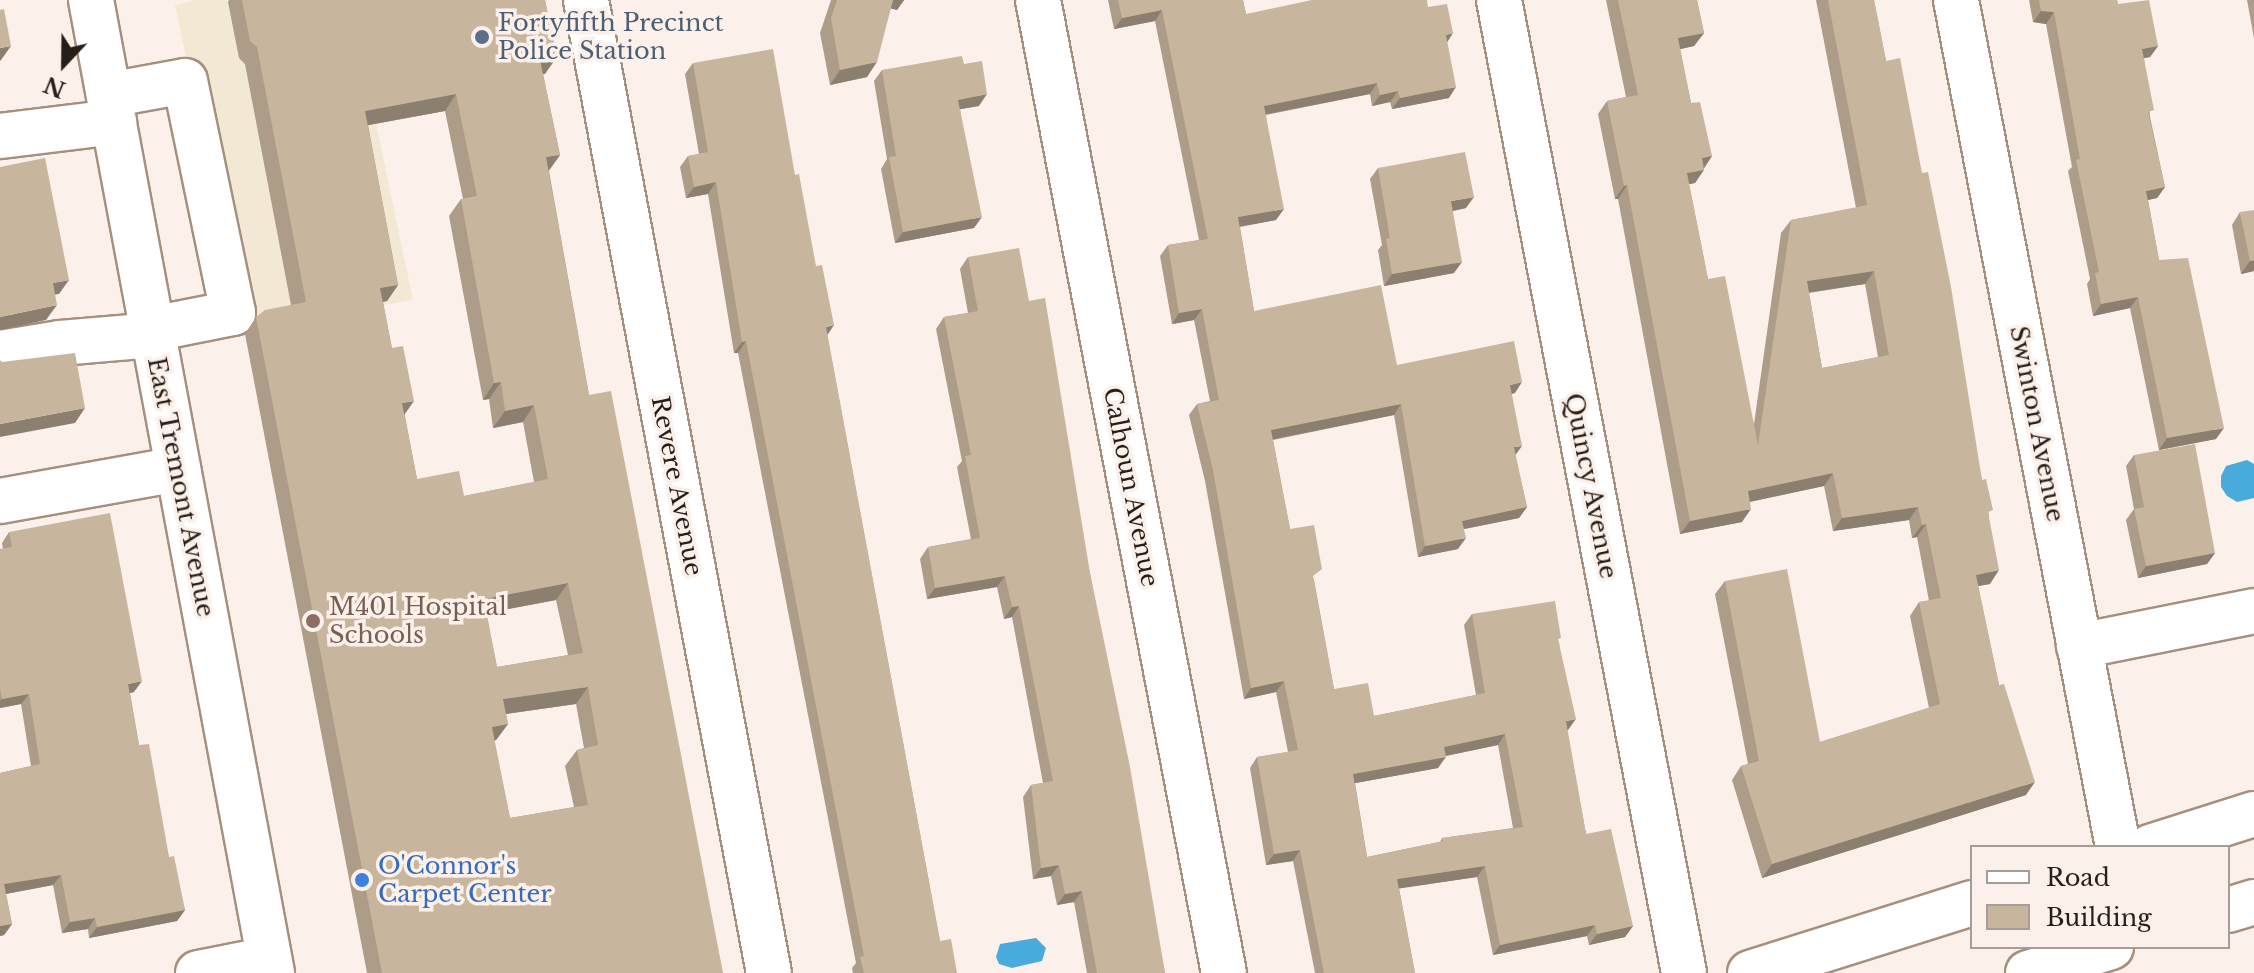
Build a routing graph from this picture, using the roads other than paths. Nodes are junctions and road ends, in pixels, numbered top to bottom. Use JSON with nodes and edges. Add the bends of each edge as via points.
{"nodes":[{"id":1,"x":91,"y":0,"type":"edge"},
{"id":2,"x":586,"y":0,"type":"edge"},
{"id":3,"x":1038,"y":0,"type":"edge"},
{"id":4,"x":1499,"y":0,"type":"edge"},
{"id":5,"x":1956,"y":0,"type":"edge"},
{"id":6,"x":111,"y":109,"type":"junction"},
{"id":7,"x":0,"y":136,"type":"edge"},
{"id":8,"x":152,"y":332,"type":"junction"},
{"id":9,"x":0,"y":353,"type":"edge"},
{"id":10,"x":178,"y":469,"type":"junction"},
{"id":11,"x":0,"y":501,"type":"edge"},
{"id":12,"x":2254,"y":611,"type":"edge"},
{"id":13,"x":2079,"y":646,"type":"junction"},
{"id":14,"x":2254,"y":814,"type":"edge"},
{"id":15,"x":2118,"y":845,"type":"edge"},
{"id":16,"x":2156,"y":845,"type":"edge"},
{"id":17,"x":2254,"y":902,"type":"edge"},
{"id":18,"x":1970,"y":904,"type":"edge"},
{"id":19,"x":2230,"y":909,"type":"edge"},
{"id":20,"x":2105,"y":949,"type":"edge"},
{"id":21,"x":270,"y":966,"type":"edge"},
{"id":22,"x":198,"y":973,"type":"edge"},
{"id":23,"x":769,"y":973,"type":"edge"},
{"id":24,"x":1224,"y":973,"type":"edge"},
{"id":25,"x":1684,"y":973,"type":"edge"},
{"id":26,"x":1750,"y":973,"type":"edge"},
{"id":27,"x":2028,"y":973,"type":"edge"}],
"edges":[{"from":1,"to":6,"type":"main road","name":"East Tremont Avenue"},
{"from":2,"to":23,"type":"main road","name":"Revere Avenue"},
{"from":3,"to":24,"type":"main road","name":"Calhoun Avenue"},
{"from":4,"to":25,"type":"main road","name":"Quincy Avenue"},
{"from":5,"to":13,"type":"main road","name":"Swinton Avenue"},
{"from":6,"to":7,"type":"main road"},
{"from":6,"to":8,"type":"main road","name":"East Tremont Avenue"},
{"from":6,"to":8,"type":"main road","via":[[185,81],[233,313]]},
{"from":8,"to":9,"type":"main road"},
{"from":8,"to":10,"type":"main road","name":"East Tremont Avenue"},
{"from":10,"to":11,"type":"main road"},
{"from":10,"to":21,"type":"main road","name":"East Tremont Avenue"},
{"from":12,"to":13,"type":"main road"},
{"from":13,"to":15,"type":"main road","name":"Swinton Avenue"},
{"from":14,"to":16,"type":"main road"},
{"from":17,"to":19,"type":"main road"},
{"from":18,"to":26,"type":"main road"},
{"from":20,"to":27,"type":"main road"},
{"from":21,"to":22,"type":"main road"}]}
